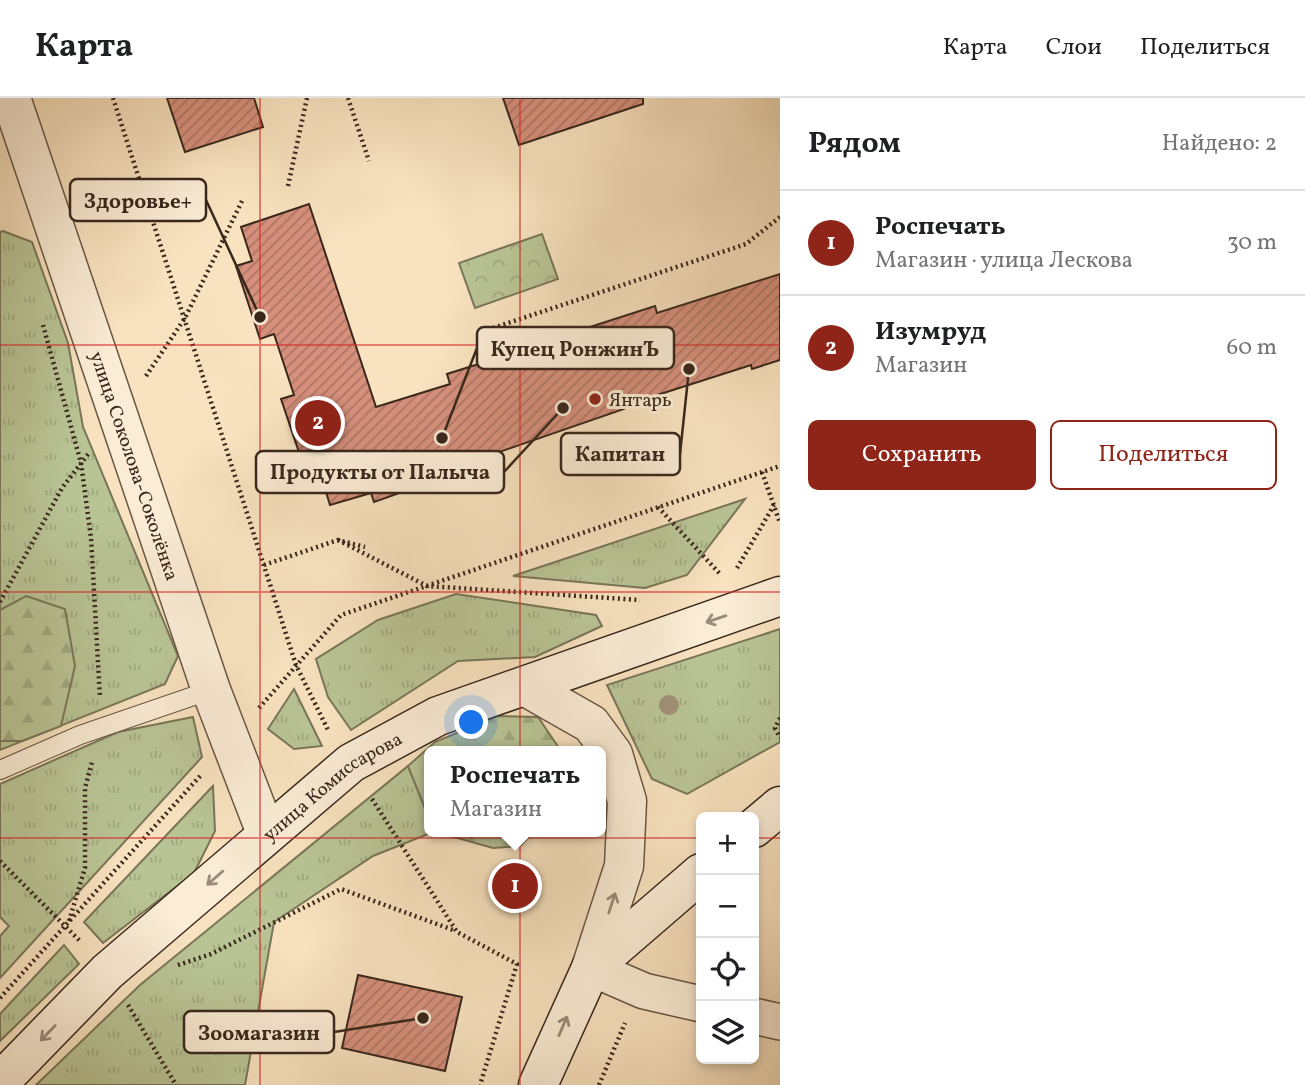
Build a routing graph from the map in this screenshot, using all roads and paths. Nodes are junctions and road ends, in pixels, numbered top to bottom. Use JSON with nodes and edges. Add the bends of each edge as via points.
{"nodes":[{"id":1,"x":10,"y":98,"type":"edge"},
{"id":2,"x":113,"y":98,"type":"edge"},
{"id":3,"x":307,"y":98,"type":"edge"},
{"id":4,"x":348,"y":98,"type":"edge"},
{"id":5,"x":369,"y":161,"type":"dead end"},
{"id":6,"x":288,"y":186,"type":"dead end"},
{"id":7,"x":780,"y":217,"type":"edge"},
{"id":8,"x":40,"y":316,"type":"dead end"},
{"id":9,"x":493,"y":328,"type":"dead end"},
{"id":10,"x":780,"y":466,"type":"edge"},
{"id":11,"x":762,"y":472,"type":"junction"},
{"id":12,"x":774,"y":505,"type":"junction"},
{"id":13,"x":659,"y":507,"type":"junction"},
{"id":14,"x":780,"y":523,"type":"edge"},
{"id":15,"x":338,"y":540,"type":"junction"},
{"id":16,"x":365,"y":547,"type":"dead end"},
{"id":17,"x":264,"y":565,"type":"junction"},
{"id":18,"x":735,"y":572,"type":"dead end"},
{"id":19,"x":728,"y":583,"type":"dead end"},
{"id":20,"x":427,"y":586,"type":"junction"},
{"id":21,"x":780,"y":596,"type":"edge"},
{"id":22,"x":642,"y":601,"type":"dead end"},
{"id":23,"x":296,"y":665,"type":"junction"},
{"id":24,"x":526,"y":687,"type":"junction"},
{"id":25,"x":211,"y":690,"type":"junction"},
{"id":26,"x":780,"y":718,"type":"edge"},
{"id":27,"x":101,"y":728,"type":"junction"},
{"id":28,"x":780,"y":738,"type":"edge"},
{"id":29,"x":231,"y":742,"type":"junction"},
{"id":30,"x":351,"y":763,"type":"junction"},
{"id":31,"x":0,"y":770,"type":"edge"},
{"id":32,"x":780,"y":806,"type":"edge"},
{"id":33,"x":759,"y":824,"type":"edge"},
{"id":34,"x":266,"y":833,"type":"junction"},
{"id":35,"x":699,"y":875,"type":"edge"},
{"id":36,"x":68,"y":926,"type":"junction"},
{"id":37,"x":457,"y":932,"type":"junction"},
{"id":38,"x":591,"y":968,"type":"junction"},
{"id":39,"x":167,"y":973,"type":"dead end"},
{"id":40,"x":644,"y":991,"type":"junction"},
{"id":41,"x":136,"y":995,"type":"dead end"},
{"id":42,"x":0,"y":998,"type":"edge"},
{"id":43,"x":126,"y":1002,"type":"dead end"},
{"id":44,"x":696,"y":1003,"type":"edge"},
{"id":45,"x":759,"y":1017,"type":"edge"},
{"id":46,"x":780,"y":1022,"type":"edge"},
{"id":47,"x":0,"y":1082,"type":"edge"},
{"id":48,"x":480,"y":1085,"type":"edge"},
{"id":49,"x":537,"y":1085,"type":"edge"},
{"id":50,"x":599,"y":1085,"type":"edge"}],
"edges":[{"from":1,"to":25,"type":"main road","name":"улица Соколова-Соколёнка"},
{"from":2,"to":17,"type":"path"},
{"from":3,"to":6,"type":"path"},
{"from":4,"to":5,"type":"path"},
{"from":7,"to":9,"type":"path","via":[[747,244]]},
{"from":8,"to":27,"type":"path","via":[[81,464],[91,538]]},
{"from":10,"to":11,"type":"path"},
{"from":11,"to":12,"type":"path"},
{"from":11,"to":13,"type":"path"},
{"from":12,"to":14,"type":"path"},
{"from":12,"to":18,"type":"path"},
{"from":13,"to":19,"type":"path"},
{"from":13,"to":20,"type":"path"},
{"from":15,"to":16,"type":"path"},
{"from":15,"to":17,"type":"path"},
{"from":15,"to":20,"type":"path"},
{"from":17,"to":23,"type":"path"},
{"from":20,"to":22,"type":"path"},
{"from":20,"to":23,"type":"path","via":[[341,615]]},
{"from":21,"to":24,"type":"main road","name":"улица Комиссарова","one_way":true},
{"from":23,"to":29,"type":"path"},
{"from":23,"to":30,"type":"path","via":[[321,719]]},
{"from":24,"to":30,"type":"main road","name":"улица Комиссарова","via":[[438,716]]},
{"from":38,"to":24,"type":"main road","one_way":true,"via":[[624,866],[627,801],[613,754],[591,724]]},
{"from":25,"to":27,"type":"lane"},
{"from":25,"to":29,"type":"main road","name":"улица Соколова-Соколёнка"},
{"from":26,"to":28,"type":"path","via":[[775,728]]},
{"from":27,"to":31,"type":"lane"},
{"from":27,"to":36,"type":"path","via":[[85,788],[85,868]]},
{"from":29,"to":34,"type":"main road","name":"улица Соколова-Соколёнка"},
{"from":29,"to":36,"type":"path"},
{"from":30,"to":34,"type":"main road","name":"улица Комиссарова"},
{"from":30,"to":37,"type":"path"},
{"from":32,"to":33,"type":"main road"},
{"from":34,"to":47,"type":"main road","name":"улица Комиссарова","one_way":true,"via":[[107,972]]},
{"from":35,"to":38,"type":"main road"},
{"from":36,"to":42,"type":"path"},
{"from":37,"to":39,"type":"path","via":[[341,889]]},
{"from":37,"to":48,"type":"path","via":[[517,964]]},
{"from":38,"to":40,"type":"street"},
{"from":49,"to":38,"type":"main road","one_way":true},
{"from":40,"to":44,"type":"street"},
{"from":40,"to":50,"type":"path"},
{"from":41,"to":43,"type":"path"},
{"from":45,"to":46,"type":"street"}]}
